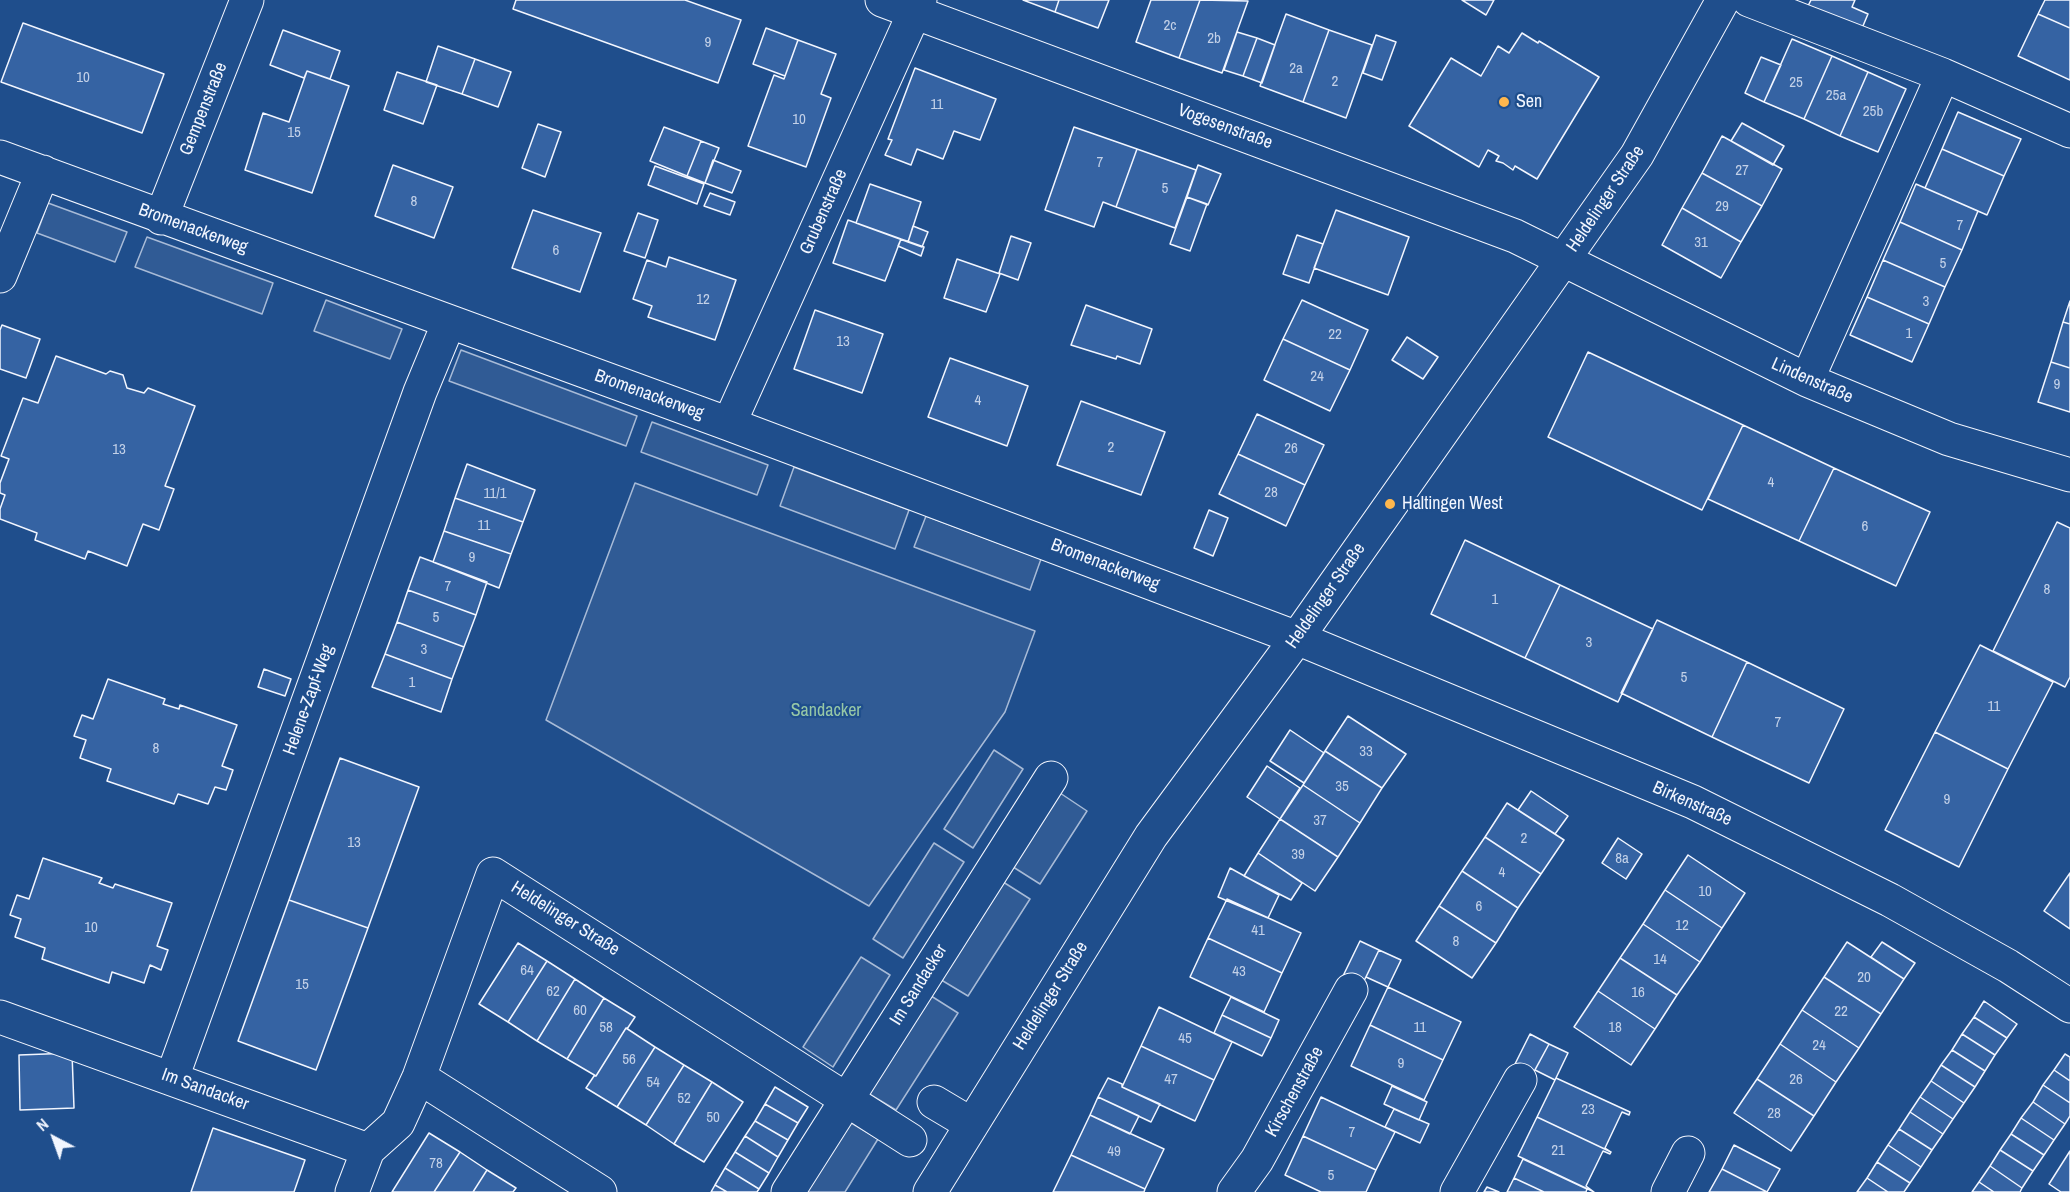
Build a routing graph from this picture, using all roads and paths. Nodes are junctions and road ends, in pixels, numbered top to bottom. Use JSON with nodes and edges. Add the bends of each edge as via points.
{"nodes":[{"id":1,"x":248,"y":0,"type":"edge"},
{"id":2,"x":882,"y":0,"type":"edge"},
{"id":3,"x":1723,"y":0,"type":"edge"},
{"id":4,"x":1749,"y":0,"type":"edge"},
{"id":5,"x":917,"y":6,"type":"edge"},
{"id":6,"x":1943,"y":75,"type":"junction"},
{"id":7,"x":2070,"y":131,"type":"edge"},
{"id":8,"x":0,"y":158,"type":"edge"},
{"id":9,"x":43,"y":172,"type":"junction"},
{"id":10,"x":161,"y":218,"type":"junction"},
{"id":11,"x":1564,"y":261,"type":"junction"},
{"id":12,"x":0,"y":276,"type":"edge"},
{"id":13,"x":449,"y":322,"type":"junction"},
{"id":14,"x":1807,"y":380,"type":"junction"},
{"id":15,"x":729,"y":424,"type":"junction"},
{"id":16,"x":2070,"y":475,"type":"edge"},
{"id":17,"x":1297,"y":638,"type":"junction"},
{"id":18,"x":1051,"y":778,"type":"dead end"},
{"id":19,"x":1351,"y":990,"type":"dead end"},
{"id":20,"x":2070,"y":1006,"type":"edge"},
{"id":21,"x":0,"y":1017,"type":"edge"},
{"id":22,"x":419,"y":1077,"type":"junction"},
{"id":23,"x":172,"y":1078,"type":"junction"},
{"id":24,"x":1520,"y":1080,"type":"dead end"},
{"id":25,"x":847,"y":1099,"type":"junction"},
{"id":26,"x":934,"y":1102,"type":"dead end"},
{"id":27,"x":971,"y":1124,"type":"junction"},
{"id":28,"x":910,"y":1140,"type":"dead end"},
{"id":29,"x":368,"y":1150,"type":"junction"},
{"id":30,"x":1688,"y":1153,"type":"dead end"},
{"id":31,"x":352,"y":1192,"type":"edge"},
{"id":32,"x":600,"y":1192,"type":"edge"},
{"id":33,"x":788,"y":1192,"type":"edge"},
{"id":34,"x":930,"y":1192,"type":"edge"},
{"id":35,"x":1234,"y":1192,"type":"edge"},
{"id":36,"x":1456,"y":1192,"type":"edge"},
{"id":37,"x":1668,"y":1192,"type":"edge"}],
"edges":[{"from":1,"to":10,"type":"street","name":"Gempenstraße"},
{"from":2,"to":5,"type":"street","name":"Vogesenstraße"},
{"from":3,"to":11,"type":"street","name":"Heldelinger Straße","via":[[1637,155]]},
{"from":4,"to":6,"type":"street"},
{"from":5,"to":11,"type":"street","name":"Vogesenstraße","via":[[1515,236]]},
{"from":5,"to":15,"type":"street","name":"Grubenstraße"},
{"from":6,"to":7,"type":"street"},
{"from":6,"to":14,"type":"street"},
{"from":8,"to":9,"type":"street","name":"Bromenackerweg"},
{"from":9,"to":10,"type":"street","name":"Bromenackerweg"},
{"from":9,"to":12,"type":"street"},
{"from":10,"to":13,"type":"street","name":"Bromenackerweg"},
{"from":11,"to":14,"type":"street","name":"Lindenstraße"},
{"from":11,"to":17,"type":"street","name":"Heldelinger Straße"},
{"from":13,"to":15,"type":"street","name":"Bromenackerweg"},
{"from":13,"to":23,"type":"street","name":"Helene-Zapf-Weg","via":[[412,414]]},
{"from":14,"to":16,"type":"street","name":"Lindenstraße","via":[[1949,439]]},
{"from":15,"to":17,"type":"street","name":"Bromenackerweg"},
{"from":17,"to":20,"type":"street","name":"Birkenstraße","via":[[1693,802],[1890,900],[2008,966]]},
{"from":17,"to":27,"type":"street","name":"Heldelinger Straße","via":[[1151,836]]},
{"from":18,"to":25,"type":"street","name":"Im Sandacker"},
{"from":19,"to":35,"type":"street","name":"Kirschenstraße","via":[[1257,1160]]},
{"from":21,"to":23,"type":"street","name":"Im Sandacker"},
{"from":22,"to":25,"type":"street","name":"Heldelinger Straße","via":[[493,874]]},
{"from":22,"to":29,"type":"street","name":"Heldelinger Straße","via":[[398,1123]]},
{"from":22,"to":32,"type":"street"},
{"from":23,"to":29,"type":"street","name":"Im Sandacker"},
{"from":24,"to":36,"type":"street"},
{"from":25,"to":28,"type":"street","name":"Heldelinger Straße"},
{"from":25,"to":33,"type":"street","name":"Im Sandacker"},
{"from":26,"to":27,"type":"street"},
{"from":27,"to":34,"type":"street","name":"Heldelinger Straße"},
{"from":29,"to":31,"type":"street"},
{"from":30,"to":37,"type":"street"}]}
